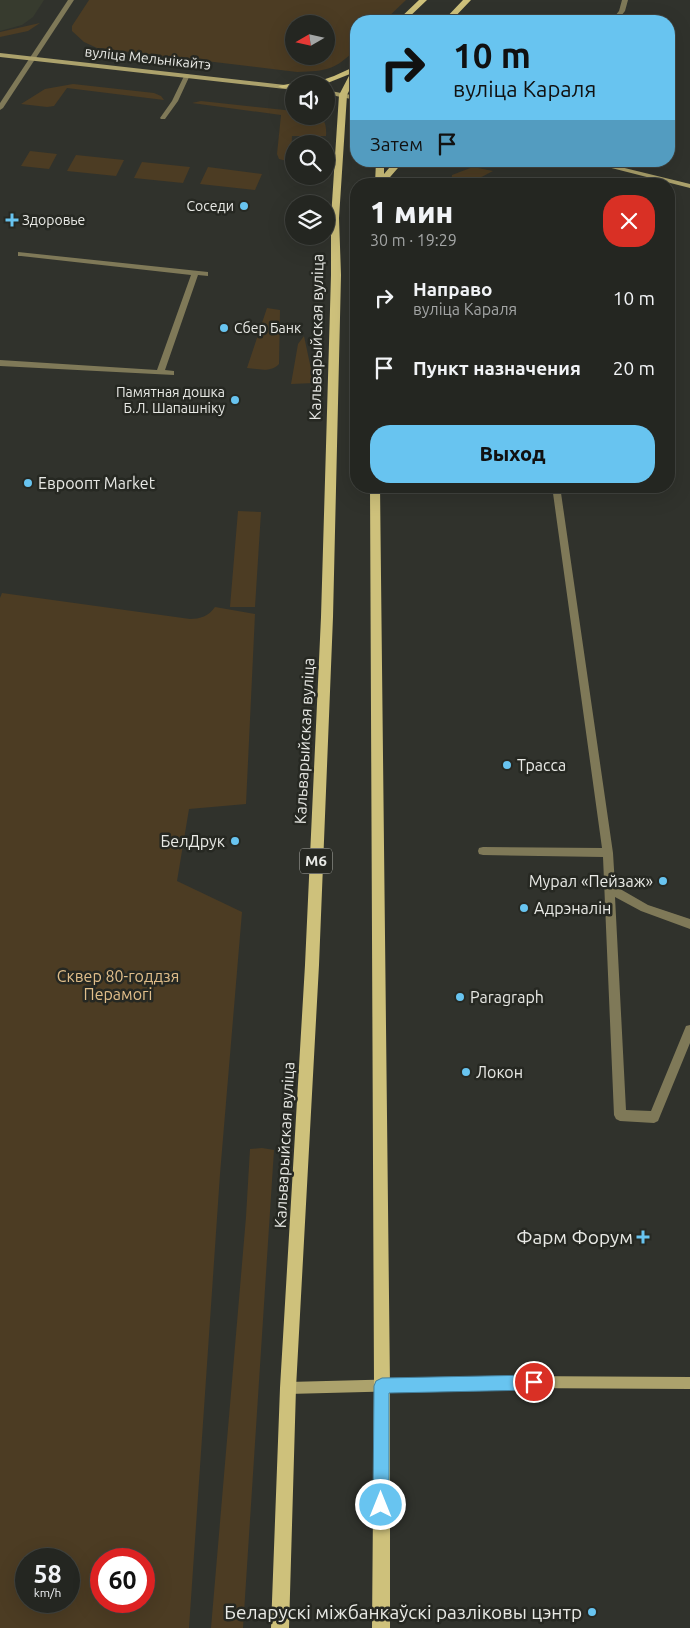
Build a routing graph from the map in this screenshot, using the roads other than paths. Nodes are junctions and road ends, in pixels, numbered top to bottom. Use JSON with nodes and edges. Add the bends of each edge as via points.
{"nodes":[{"id":1,"x":72,"y":0,"type":"edge"},
{"id":2,"x":423,"y":0,"type":"edge"},
{"id":3,"x":467,"y":0,"type":"edge"},
{"id":4,"x":625,"y":0,"type":"edge"},
{"id":5,"x":407,"y":15,"type":"edge"},
{"id":6,"x":453,"y":15,"type":"edge"},
{"id":7,"x":619,"y":15,"type":"edge"},
{"id":8,"x":0,"y":55,"type":"edge"},
{"id":9,"x":32,"y":58,"type":"junction"},
{"id":10,"x":350,"y":72,"type":"edge"},
{"id":11,"x":187,"y":75,"type":"junction"},
{"id":12,"x":335,"y":79,"type":"edge"},
{"id":13,"x":350,"y":81,"type":"edge"},
{"id":14,"x":282,"y":86,"type":"edge"},
{"id":15,"x":335,"y":94,"type":"edge"},
{"id":16,"x":343,"y":95,"type":"junction"},
{"id":17,"x":350,"y":97,"type":"edge"},
{"id":18,"x":0,"y":108,"type":"edge"},
{"id":19,"x":163,"y":118,"type":"dead end"},
{"id":20,"x":395,"y":167,"type":"edge"},
{"id":21,"x":612,"y":167,"type":"edge"},
{"id":22,"x":384,"y":178,"type":"edge"},
{"id":23,"x":657,"y":178,"type":"edge"},
{"id":24,"x":675,"y":182,"type":"edge"},
{"id":25,"x":690,"y":186,"type":"edge"},
{"id":26,"x":21,"y":254,"type":"dead end"},
{"id":27,"x":195,"y":273,"type":"junction"},
{"id":28,"x":205,"y":274,"type":"dead end"},
{"id":29,"x":0,"y":363,"type":"edge"},
{"id":30,"x":160,"y":372,"type":"junction"},
{"id":31,"x":171,"y":373,"type":"dead end"},
{"id":32,"x":375,"y":493,"type":"edge"},
{"id":33,"x":557,"y":493,"type":"edge"},
{"id":34,"x":483,"y":851,"type":"dead end"},
{"id":35,"x":608,"y":852,"type":"junction"},
{"id":36,"x":610,"y":889,"type":"junction"},
{"id":37,"x":690,"y":924,"type":"edge"},
{"id":38,"x":690,"y":1030,"type":"edge"},
{"id":39,"x":690,"y":1383,"type":"edge"},
{"id":40,"x":382,"y":1386,"type":"junction"},
{"id":41,"x":288,"y":1388,"type":"junction"},
{"id":42,"x":280,"y":1628,"type":"edge"},
{"id":43,"x":380,"y":1628,"type":"edge"}],
"edges":[{"from":1,"to":9,"type":"street"},
{"from":2,"to":5,"type":"main road"},
{"from":3,"to":6,"type":"main road"},
{"from":4,"to":7,"type":"street"},
{"from":8,"to":9,"type":"main road","name":"вуліца Мельнікайтэ"},
{"from":9,"to":11,"type":"main road","name":"вуліца Мельнікайтэ"},
{"from":9,"to":18,"type":"street"},
{"from":10,"to":12,"type":"main road"},
{"from":11,"to":14,"type":"main road","name":"вуліца Мельнікайтэ"},
{"from":11,"to":19,"type":"street"},
{"from":13,"to":16,"type":"main road","number":"М6"},
{"from":15,"to":16,"type":"main road"},
{"from":16,"to":17,"type":"main road"},
{"from":16,"to":41,"type":"main road","name":"Кальварыйская вуліца","number":"М6","via":[[335,218],[325,657],[312,965]]},
{"from":20,"to":22,"type":"main road"},
{"from":21,"to":23,"type":"main road"},
{"from":24,"to":25,"type":"main road"},
{"from":26,"to":27,"type":"street"},
{"from":27,"to":28,"type":"street"},
{"from":27,"to":30,"type":"street"},
{"from":29,"to":30,"type":"street"},
{"from":30,"to":31,"type":"street"},
{"from":32,"to":40,"type":"main road"},
{"from":33,"to":35,"type":"street"},
{"from":34,"to":35,"type":"street"},
{"from":35,"to":36,"type":"street"},
{"from":36,"to":37,"type":"street","via":[[645,908]]},
{"from":36,"to":38,"type":"street","via":[[620,1115],[654,1117]]},
{"from":39,"to":40,"type":"main road","via":[[515,1382]]},
{"from":40,"to":41,"type":"main road"},
{"from":40,"to":43,"type":"main road"},
{"from":41,"to":42,"type":"main road","name":"Кальварыйская вуліца","number":"М6"}]}
